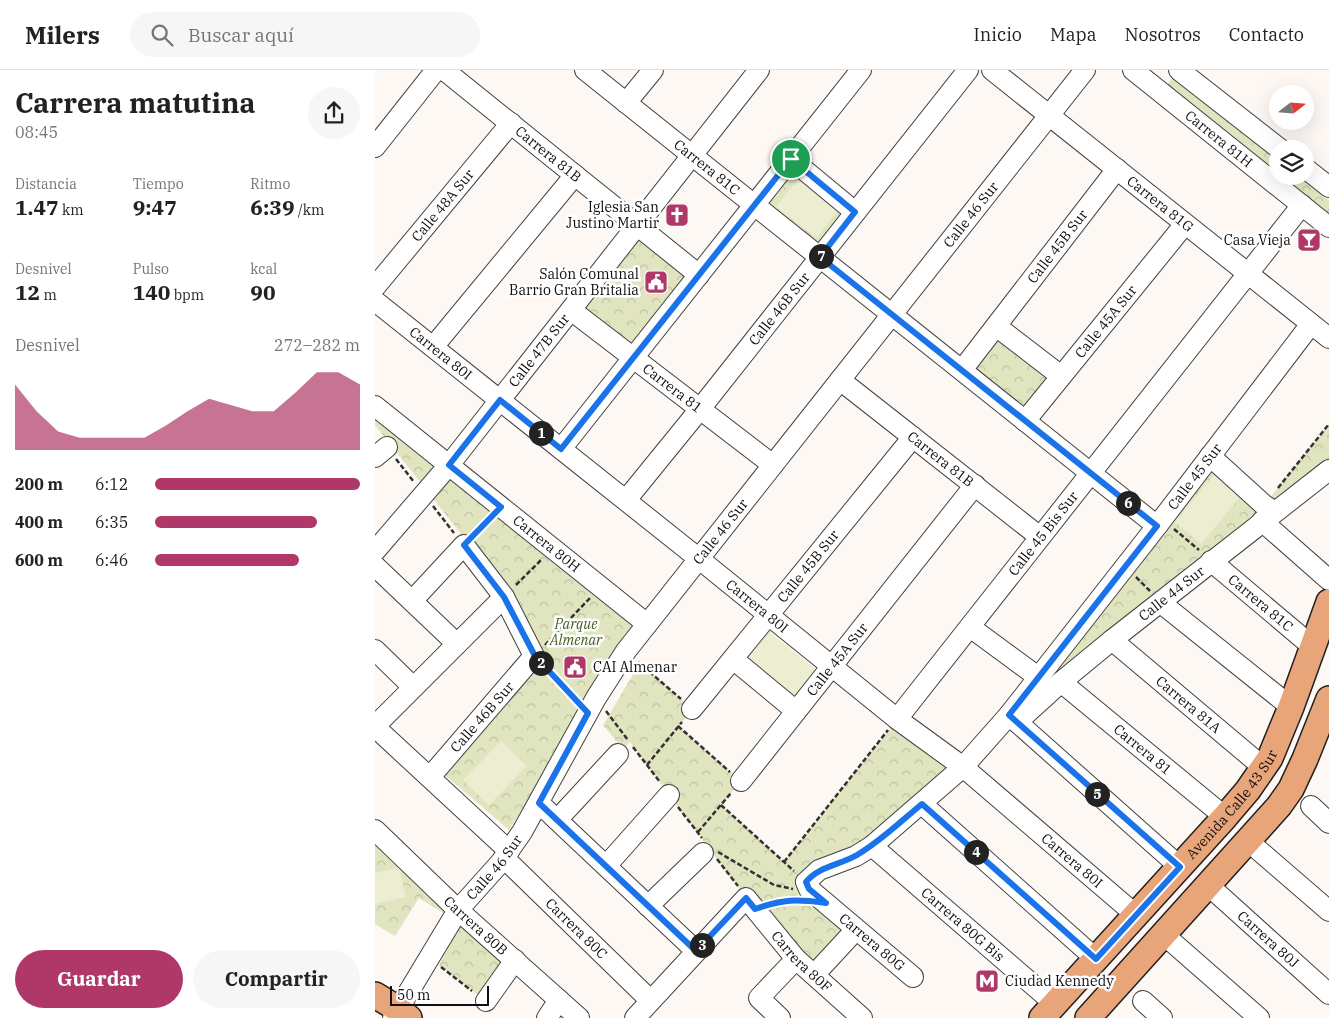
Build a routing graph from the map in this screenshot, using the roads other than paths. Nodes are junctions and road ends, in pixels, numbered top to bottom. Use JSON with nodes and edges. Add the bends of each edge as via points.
{"nodes":[{"id":1,"x":435,"y":70,"type":"edge"},
{"id":2,"x":444,"y":70,"type":"edge"},
{"id":3,"x":585,"y":70,"type":"edge"},
{"id":4,"x":653,"y":70,"type":"edge"},
{"id":5,"x":759,"y":70,"type":"edge"},
{"id":6,"x":861,"y":70,"type":"edge"},
{"id":7,"x":968,"y":70,"type":"edge"},
{"id":8,"x":992,"y":70,"type":"edge"},
{"id":9,"x":1085,"y":70,"type":"edge"},
{"id":10,"x":1133,"y":70,"type":"edge"},
{"id":11,"x":1179,"y":70,"type":"edge"},
{"id":12,"x":626,"y":103,"type":"junction"},
{"id":13,"x":1049,"y":115,"type":"junction"},
{"id":14,"x":511,"y":124,"type":"junction"},
{"id":15,"x":381,"y":125,"type":"edge"},
{"id":16,"x":1269,"y":140,"type":"edge"},
{"id":17,"x":375,"y":147,"type":"edge"},
{"id":18,"x":692,"y":155,"type":"junction"},
{"id":19,"x":791,"y":159,"type":"junction"},
{"id":20,"x":1117,"y":169,"type":"junction"},
{"id":21,"x":575,"y":175,"type":"junction"},
{"id":22,"x":755,"y":205,"type":"junction"},
{"id":23,"x":1302,"y":205,"type":"junction"},
{"id":24,"x":855,"y":212,"type":"junction"},
{"id":25,"x":1185,"y":224,"type":"junction"},
{"id":26,"x":637,"y":225,"type":"junction"},
{"id":27,"x":1329,"y":227,"type":"edge"},
{"id":28,"x":820,"y":257,"type":"junction"},
{"id":29,"x":1248,"y":273,"type":"junction"},
{"id":30,"x":699,"y":275,"type":"junction"},
{"id":31,"x":375,"y":287,"type":"edge"},
{"id":32,"x":375,"y":301,"type":"edge"},
{"id":33,"x":571,"y":310,"type":"junction"},
{"id":34,"x":891,"y":314,"type":"junction"},
{"id":35,"x":1311,"y":324,"type":"junction"},
{"id":36,"x":996,"y":326,"type":"junction"},
{"id":37,"x":1329,"y":338,"type":"edge"},
{"id":38,"x":433,"y":347,"type":"junction"},
{"id":39,"x":634,"y":358,"type":"junction"},
{"id":40,"x":962,"y":370,"type":"junction"},
{"id":41,"x":1061,"y":376,"type":"junction"},
{"id":42,"x":841,"y":380,"type":"junction"},
{"id":43,"x":500,"y":400,"type":"junction"},
{"id":44,"x":375,"y":406,"type":"edge"},
{"id":45,"x":700,"y":409,"type":"junction"},
{"id":46,"x":1025,"y":421,"type":"junction"},
{"id":47,"x":913,"y":437,"type":"junction"},
{"id":48,"x":561,"y":449,"type":"junction"},
{"id":49,"x":1210,"y":456,"type":"junction"},
{"id":50,"x":449,"y":465,"type":"junction"},
{"id":51,"x":773,"y":465,"type":"junction"},
{"id":52,"x":1329,"y":470,"type":"edge"},
{"id":53,"x":1091,"y":473,"type":"junction"},
{"id":54,"x":975,"y":485,"type":"junction"},
{"id":55,"x":626,"y":500,"type":"junction"},
{"id":56,"x":1267,"y":513,"type":"junction"},
{"id":57,"x":1160,"y":522,"type":"junction"},
{"id":58,"x":1041,"y":536,"type":"junction"},
{"id":59,"x":375,"y":551,"type":"edge"},
{"id":60,"x":698,"y":558,"type":"junction"},
{"id":61,"x":1211,"y":561,"type":"junction"},
{"id":62,"x":375,"y":566,"type":"edge"},
{"id":63,"x":1329,"y":580,"type":"edge"},
{"id":64,"x":504,"y":597,"type":"junction"},
{"id":65,"x":412,"y":601,"type":"junction"},
{"id":66,"x":1329,"y":602,"type":"edge"},
{"id":67,"x":1161,"y":603,"type":"junction"},
{"id":68,"x":769,"y":615,"type":"junction"},
{"id":69,"x":647,"y":624,"type":"junction"},
{"id":70,"x":970,"y":627,"type":"junction"},
{"id":71,"x":1112,"y":640,"type":"junction"},
{"id":72,"x":457,"y":644,"type":"junction"},
{"id":73,"x":1313,"y":647,"type":"junction"},
{"id":74,"x":375,"y":650,"type":"edge"},
{"id":75,"x":733,"y":659,"type":"junction"},
{"id":76,"x":832,"y":666,"type":"junction"},
{"id":77,"x":1038,"y":677,"type":"junction"},
{"id":78,"x":1061,"y":682,"type":"junction"},
{"id":79,"x":413,"y":688,"type":"junction"},
{"id":80,"x":1329,"y":699,"type":"edge"},
{"id":81,"x":1291,"y":706,"type":"junction"},
{"id":82,"x":692,"y":709,"type":"road end"},
{"id":83,"x":796,"y":711,"type":"junction"},
{"id":84,"x":1013,"y":718,"type":"junction"},
{"id":85,"x":897,"y":719,"type":"junction"},
{"id":86,"x":375,"y":726,"type":"edge"},
{"id":87,"x":618,"y":754,"type":"dead end"},
{"id":88,"x":963,"y":767,"type":"junction"},
{"id":89,"x":1264,"y":768,"type":"junction"},
{"id":90,"x":430,"y":778,"type":"junction"},
{"id":91,"x":741,"y":781,"type":"road end"},
{"id":92,"x":669,"y":795,"type":"dead end"},
{"id":93,"x":539,"y":803,"type":"junction"},
{"id":94,"x":922,"y":804,"type":"junction"},
{"id":95,"x":1311,"y":806,"type":"dead end"},
{"id":96,"x":1225,"y":817,"type":"junction"},
{"id":97,"x":557,"y":820,"type":"junction"},
{"id":98,"x":1329,"y":823,"type":"edge"},
{"id":99,"x":375,"y":830,"type":"edge"},
{"id":100,"x":1248,"y":841,"type":"junction"},
{"id":101,"x":872,"y":846,"type":"junction"},
{"id":102,"x":709,"y":852,"type":"road end"},
{"id":103,"x":507,"y":854,"type":"junction"},
{"id":104,"x":606,"y":866,"type":"junction"},
{"id":105,"x":1180,"y":867,"type":"junction"},
{"id":106,"x":1208,"y":885,"type":"junction"},
{"id":107,"x":808,"y":886,"type":"joint"},
{"id":108,"x":648,"y":906,"type":"junction"},
{"id":109,"x":458,"y":910,"type":"junction"},
{"id":110,"x":1329,"y":912,"type":"edge"},
{"id":111,"x":1136,"y":916,"type":"junction"},
{"id":112,"x":1163,"y":934,"type":"junction"},
{"id":113,"x":850,"y":936,"type":"dead end"},
{"id":114,"x":696,"y":951,"type":"junction"},
{"id":115,"x":796,"y":959,"type":"junction"},
{"id":116,"x":1096,"y":959,"type":"junction"},
{"id":117,"x":515,"y":960,"type":"junction"},
{"id":118,"x":814,"y":975,"type":"junction"},
{"id":119,"x":913,"y":977,"type":"dead end"},
{"id":120,"x":1329,"y":994,"type":"edge"},
{"id":121,"x":375,"y":995,"type":"edge"},
{"id":122,"x":559,"y":1000,"type":"junction"},
{"id":123,"x":650,"y":1000,"type":"junction"},
{"id":124,"x":486,"y":1001,"type":"road end"},
{"id":125,"x":1143,"y":1001,"type":"dead end"},
{"id":126,"x":1048,"y":1011,"type":"edge"},
{"id":127,"x":400,"y":1015,"type":"edge"},
{"id":128,"x":547,"y":1018,"type":"edge"},
{"id":129,"x":579,"y":1018,"type":"edge"},
{"id":130,"x":635,"y":1018,"type":"edge"},
{"id":131,"x":780,"y":1018,"type":"edge"},
{"id":132,"x":862,"y":1018,"type":"edge"},
{"id":133,"x":1088,"y":1018,"type":"edge"},
{"id":134,"x":1162,"y":1018,"type":"edge"},
{"id":135,"x":1259,"y":1018,"type":"edge"}],
"edges":[{"from":1,"to":15,"type":"street"},
{"from":2,"to":14,"type":"street","name":"Carrera 81B"},
{"from":3,"to":12,"type":"street","name":"Carrera 81C"},
{"from":4,"to":12,"type":"street"},
{"from":5,"to":18,"type":"street","name":"Calle 47B Sur"},
{"from":6,"to":19,"type":"street"},
{"from":7,"to":24,"type":"street","name":"Calle 46B Sur"},
{"from":8,"to":13,"type":"street","name":"Carrera 81G"},
{"from":9,"to":13,"type":"street","name":"Calle 46 Sur"},
{"from":10,"to":23,"type":"street","name":"Carrera 81H"},
{"from":11,"to":16,"type":"street"},
{"from":12,"to":18,"type":"street","name":"Carrera 81C"},
{"from":13,"to":20,"type":"street","name":"Carrera 81G"},
{"from":13,"to":34,"type":"street","name":"Calle 46 Sur"},
{"from":14,"to":21,"type":"street","name":"Carrera 81B"},
{"from":14,"to":31,"type":"street","name":"Calle 48A Sur"},
{"from":15,"to":17,"type":"street"},
{"from":18,"to":22,"type":"street","name":"Carrera 81C"},
{"from":18,"to":26,"type":"street","name":"Calle 47B Sur"},
{"from":19,"to":22,"type":"street"},
{"from":19,"to":24,"type":"street"},
{"from":20,"to":25,"type":"street","name":"Carrera 81G"},
{"from":20,"to":36,"type":"street","name":"Calle 45B Sur"},
{"from":21,"to":26,"type":"street","name":"Carrera 81B"},
{"from":21,"to":38,"type":"street"},
{"from":22,"to":28,"type":"street","name":"Carrera 81C"},
{"from":22,"to":30,"type":"street"},
{"from":23,"to":27,"type":"street","name":"Carrera 81H"},
{"from":23,"to":29,"type":"street","name":"Calle 45 Bis Sur"},
{"from":24,"to":28,"type":"street","name":"Calle 46B Sur"},
{"from":25,"to":29,"type":"street","name":"Carrera 81G"},
{"from":25,"to":41,"type":"street","name":"Calle 45A Sur"},
{"from":26,"to":30,"type":"street","name":"Carrera 81B"},
{"from":26,"to":33,"type":"street","name":"Calle 47B Sur"},
{"from":28,"to":34,"type":"street","name":"Carrera 81C"},
{"from":28,"to":45,"type":"street","name":"Calle 46B Sur"},
{"from":29,"to":35,"type":"street","name":"Carrera 81G"},
{"from":29,"to":53,"type":"street","name":"Calle 45 Bis Sur"},
{"from":30,"to":39,"type":"street"},
{"from":32,"to":38,"type":"street","name":"Carrera 80I"},
{"from":33,"to":39,"type":"street","name":"Carrera 81"},
{"from":33,"to":43,"type":"street","name":"Calle 47B Sur"},
{"from":34,"to":40,"type":"street","name":"Carrera 81C"},
{"from":34,"to":42,"type":"street","name":"Calle 46 Sur"},
{"from":35,"to":37,"type":"street","name":"Carrera 81G"},
{"from":35,"to":49,"type":"street","name":"Calle 45 Sur"},
{"from":36,"to":40,"type":"street","name":"Calle 45B Sur"},
{"from":36,"to":41,"type":"street"},
{"from":38,"to":43,"type":"street","name":"Carrera 80I"},
{"from":39,"to":45,"type":"street","name":"Carrera 81"},
{"from":39,"to":48,"type":"street"},
{"from":40,"to":46,"type":"street","name":"Carrera 81C"},
{"from":41,"to":46,"type":"street","name":"Calle 45A Sur"},
{"from":42,"to":47,"type":"street","name":"Carrera 81B"},
{"from":42,"to":51,"type":"street","name":"Calle 46 Sur"},
{"from":43,"to":48,"type":"street","name":"Carrera 80I"},
{"from":43,"to":50,"type":"street","name":"Calle 47B Sur"},
{"from":44,"to":50,"type":"street","name":"Carrera 80H"},
{"from":45,"to":51,"type":"street","name":"Carrera 81"},
{"from":45,"to":55,"type":"street","name":"Calle 46B Sur"},
{"from":46,"to":53,"type":"street","name":"Carrera 81C"},
{"from":47,"to":54,"type":"street","name":"Carrera 81B"},
{"from":47,"to":68,"type":"street","name":"Calle 45B Sur"},
{"from":48,"to":55,"type":"street","name":"Carrera 80I"},
{"from":49,"to":56,"type":"street"},
{"from":49,"to":57,"type":"street","name":"Calle 45 Sur"},
{"from":50,"to":59,"type":"street"},
{"from":50,"to":69,"type":"street","name":"Carrera 80H"},
{"from":51,"to":60,"type":"street","name":"Calle 46 Sur"},
{"from":52,"to":56,"type":"street","name":"Calle 44 Sur"},
{"from":53,"to":57,"type":"street","name":"Carrera 81C"},
{"from":53,"to":58,"type":"street","name":"Calle 45 Bis Sur"},
{"from":54,"to":58,"type":"street","name":"Carrera 81B"},
{"from":54,"to":76,"type":"street","name":"Calle 45A Sur"},
{"from":55,"to":60,"type":"street","name":"Carrera 80I"},
{"from":56,"to":61,"type":"street","name":"Calle 44 Sur"},
{"from":56,"to":63,"type":"street"},
{"from":57,"to":77,"type":"street","name":"Calle 45 Sur"},
{"from":58,"to":70,"type":"street","name":"Calle 45 Bis Sur"},
{"from":60,"to":68,"type":"street","name":"Carrera 80I"},
{"from":60,"to":69,"type":"street","name":"Calle 46 Sur"},
{"from":61,"to":67,"type":"street","name":"Calle 44 Sur"},
{"from":61,"to":73,"type":"street","name":"Carrera 81C"},
{"from":62,"to":65,"type":"street"},
{"from":64,"to":65,"type":"street","via":[[464,545]]},
{"from":64,"to":72,"type":"street"},
{"from":64,"to":90,"type":"street","name":"Calle 46B Sur","via":[[535,656]]},
{"from":65,"to":72,"type":"street"},
{"from":66,"to":73,"type":"main road","name":"Avenida Calle 43 Sur"},
{"from":67,"to":71,"type":"street","name":"Calle 44 Sur"},
{"from":67,"to":81,"type":"street"},
{"from":68,"to":75,"type":"street","name":"Calle 45B Sur"},
{"from":68,"to":76,"type":"street","name":"Carrera 80I"},
{"from":69,"to":93,"type":"street","name":"Calle 46 Sur","via":[[626,651],[588,713]]},
{"from":70,"to":77,"type":"street"},
{"from":70,"to":85,"type":"street","name":"Calle 45 Bis Sur"},
{"from":71,"to":78,"type":"street","name":"Calle 44 Sur"},
{"from":71,"to":89,"type":"street","name":"Carrera 81A"},
{"from":72,"to":79,"type":"street"},
{"from":73,"to":81,"type":"main road","name":"Avenida Calle 43 Sur"},
{"from":74,"to":79,"type":"street"},
{"from":75,"to":82,"type":"street","name":"Calle 45B Sur"},
{"from":75,"to":83,"type":"street"},
{"from":76,"to":83,"type":"street","name":"Calle 45A Sur"},
{"from":76,"to":85,"type":"street","name":"Carrera 80I"},
{"from":77,"to":84,"type":"street","name":"Calle 45 Sur"},
{"from":78,"to":84,"type":"street","name":"Calle 44 Sur"},
{"from":78,"to":96,"type":"street","name":"Carrera 81"},
{"from":79,"to":86,"type":"street"},
{"from":80,"to":100,"type":"main road","via":[[1291,789]]},
{"from":81,"to":89,"type":"main road","name":"Avenida Calle 43 Sur"},
{"from":83,"to":91,"type":"street","name":"Calle 45A Sur"},
{"from":84,"to":88,"type":"street","name":"Calle 45 Sur"},
{"from":84,"to":105,"type":"street"},
{"from":85,"to":88,"type":"street","name":"Carrera 80I"},
{"from":86,"to":90,"type":"street","name":"Carrera 80C"},
{"from":87,"to":97,"type":"street"},
{"from":88,"to":94,"type":"street","name":"Calle 45 Sur"},
{"from":88,"to":111,"type":"street","name":"Carrera 80I"},
{"from":89,"to":96,"type":"main road","name":"Avenida Calle 43 Sur"},
{"from":90,"to":103,"type":"street","name":"Carrera 80C"},
{"from":92,"to":104,"type":"street"},
{"from":93,"to":97,"type":"street"},
{"from":93,"to":103,"type":"street","name":"Calle 46 Sur"},
{"from":94,"to":101,"type":"street","name":"Calle 45 Sur"},
{"from":94,"to":116,"type":"street"},
{"from":95,"to":98,"type":"street"},
{"from":96,"to":105,"type":"main road","name":"Avenida Calle 43 Sur"},
{"from":97,"to":104,"type":"street"},
{"from":99,"to":109,"type":"street","name":"Carrera 80B"},
{"from":100,"to":106,"type":"main road"},
{"from":100,"to":110,"type":"street"},
{"from":101,"to":107,"type":"street","name":"Calle 45 Sur","via":[[856,856],[819,870]]},
{"from":101,"to":126,"type":"street","name":"Carrera 80G Bis"},
{"from":102,"to":108,"type":"street"},
{"from":103,"to":109,"type":"street","name":"Calle 46 Sur"},
{"from":103,"to":123,"type":"street","name":"Carrera 80C"},
{"from":104,"to":108,"type":"street"},
{"from":105,"to":111,"type":"main road","name":"Avenida Calle 43 Sur"},
{"from":106,"to":112,"type":"main road"},
{"from":106,"to":120,"type":"street","name":"Carrera 80J"},
{"from":107,"to":119,"type":"street","name":"Carrera 80G"},
{"from":108,"to":114,"type":"street"},
{"from":109,"to":117,"type":"street","name":"Carrera 80B"},
{"from":109,"to":127,"type":"street","name":"Calle 46 Sur"},
{"from":111,"to":116,"type":"main road","name":"Avenida Calle 43 Sur"},
{"from":112,"to":133,"type":"main road"},
{"from":112,"to":135,"type":"street"},
{"from":113,"to":118,"type":"street"},
{"from":114,"to":115,"type":"street","name":"Carrera 80F","via":[[751,903]]},
{"from":114,"to":123,"type":"street"},
{"from":115,"to":118,"type":"street","name":"Carrera 80F"},
{"from":115,"to":131,"type":"street","via":[[759,998]]},
{"from":116,"to":126,"type":"main road","name":"Avenida Calle 43 Sur"},
{"from":117,"to":122,"type":"street","name":"Carrera 80B"},
{"from":117,"to":124,"type":"street"},
{"from":118,"to":132,"type":"street","name":"Carrera 80F"},
{"from":121,"to":127,"type":"main road"},
{"from":122,"to":128,"type":"street"},
{"from":122,"to":129,"type":"street","name":"Carrera 80B"},
{"from":123,"to":130,"type":"street"},
{"from":125,"to":134,"type":"street"}]}
